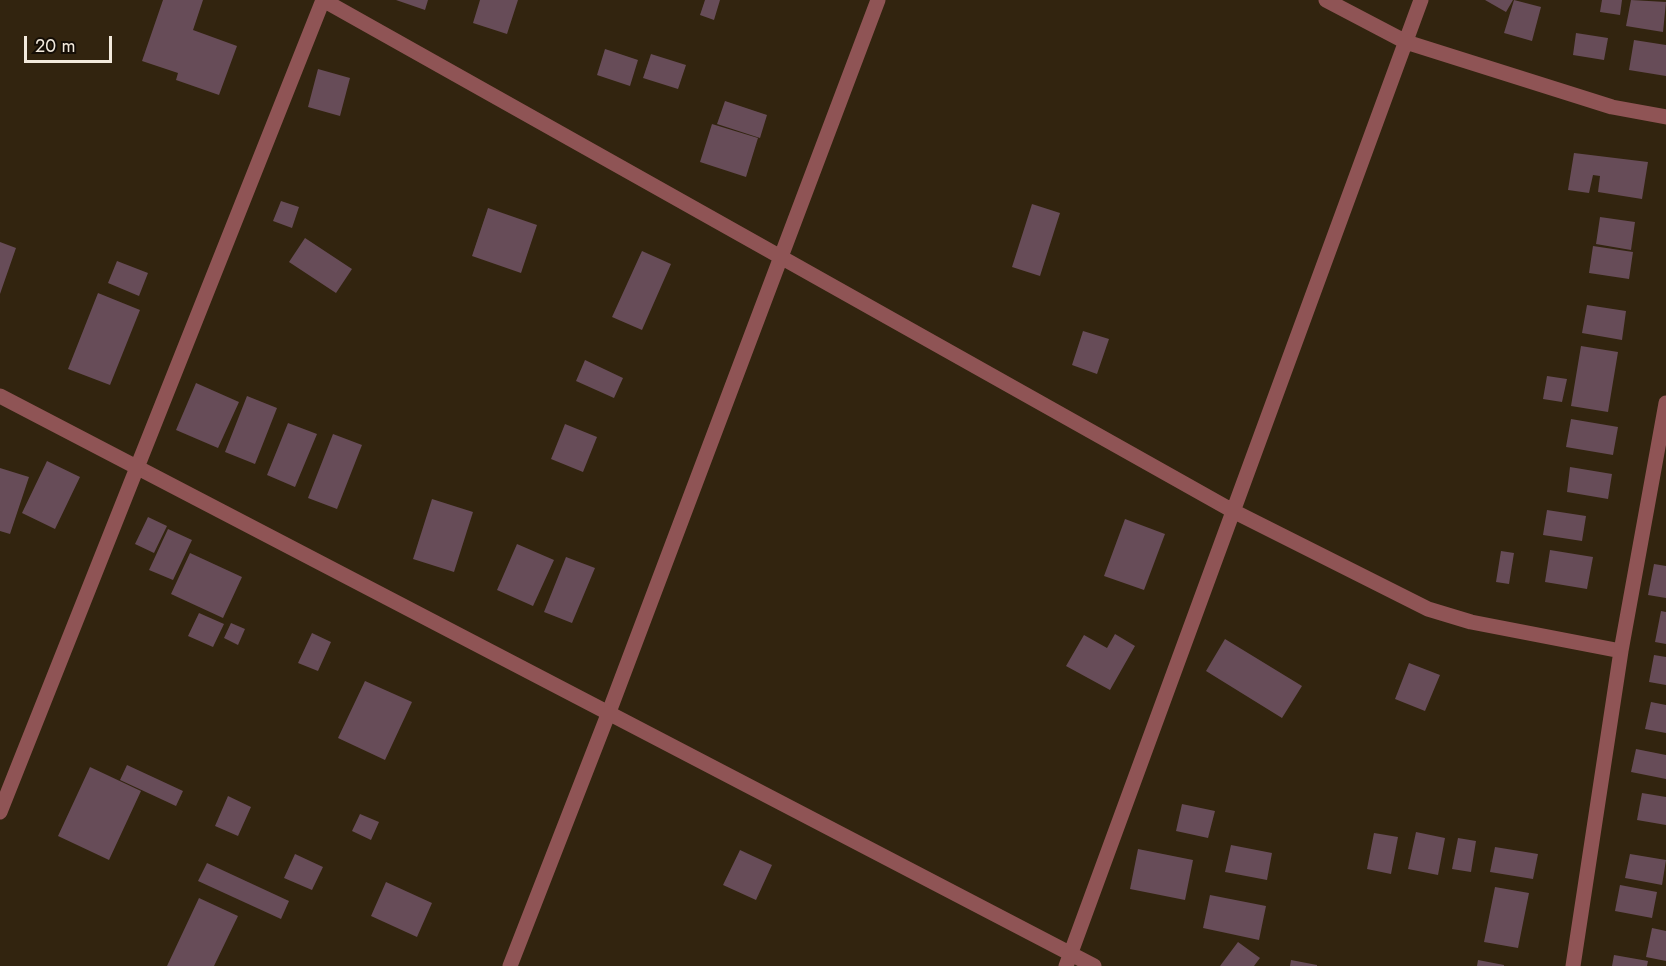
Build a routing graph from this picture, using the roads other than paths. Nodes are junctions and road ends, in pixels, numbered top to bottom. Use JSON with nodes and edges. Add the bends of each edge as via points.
{"nodes":[{"id":1,"x":323,"y":0,"type":"edge"},
{"id":2,"x":878,"y":0,"type":"edge"},
{"id":3,"x":1326,"y":0,"type":"edge"},
{"id":4,"x":1421,"y":0,"type":"edge"},
{"id":5,"x":1406,"y":42,"type":"junction"},
{"id":6,"x":1666,"y":117,"type":"edge"},
{"id":7,"x":781,"y":256,"type":"junction"},
{"id":8,"x":0,"y":396,"type":"edge"},
{"id":9,"x":1666,"y":403,"type":"edge"},
{"id":10,"x":138,"y":470,"type":"junction"},
{"id":11,"x":1233,"y":511,"type":"junction"},
{"id":12,"x":1622,"y":651,"type":"junction"},
{"id":13,"x":609,"y":712,"type":"junction"},
{"id":14,"x":0,"y":812,"type":"edge"},
{"id":15,"x":1068,"y":960,"type":"edge"},
{"id":16,"x":510,"y":966,"type":"edge"},
{"id":17,"x":1094,"y":966,"type":"edge"},
{"id":18,"x":1573,"y":966,"type":"edge"}],
"edges":[{"from":1,"to":7,"type":"street"},
{"from":1,"to":10,"type":"street"},
{"from":2,"to":7,"type":"street"},
{"from":3,"to":5,"type":"street"},
{"from":4,"to":5,"type":"street"},
{"from":5,"to":6,"type":"street","via":[[1612,107]]},
{"from":5,"to":11,"type":"street"},
{"from":7,"to":11,"type":"street"},
{"from":7,"to":13,"type":"street"},
{"from":8,"to":10,"type":"street"},
{"from":9,"to":12,"type":"street"},
{"from":10,"to":13,"type":"street"},
{"from":10,"to":14,"type":"street"},
{"from":11,"to":12,"type":"street","via":[[1428,609],[1471,622]]},
{"from":11,"to":15,"type":"street"},
{"from":12,"to":18,"type":"street"},
{"from":13,"to":15,"type":"street"},
{"from":13,"to":16,"type":"street"},
{"from":15,"to":17,"type":"street"}]}
